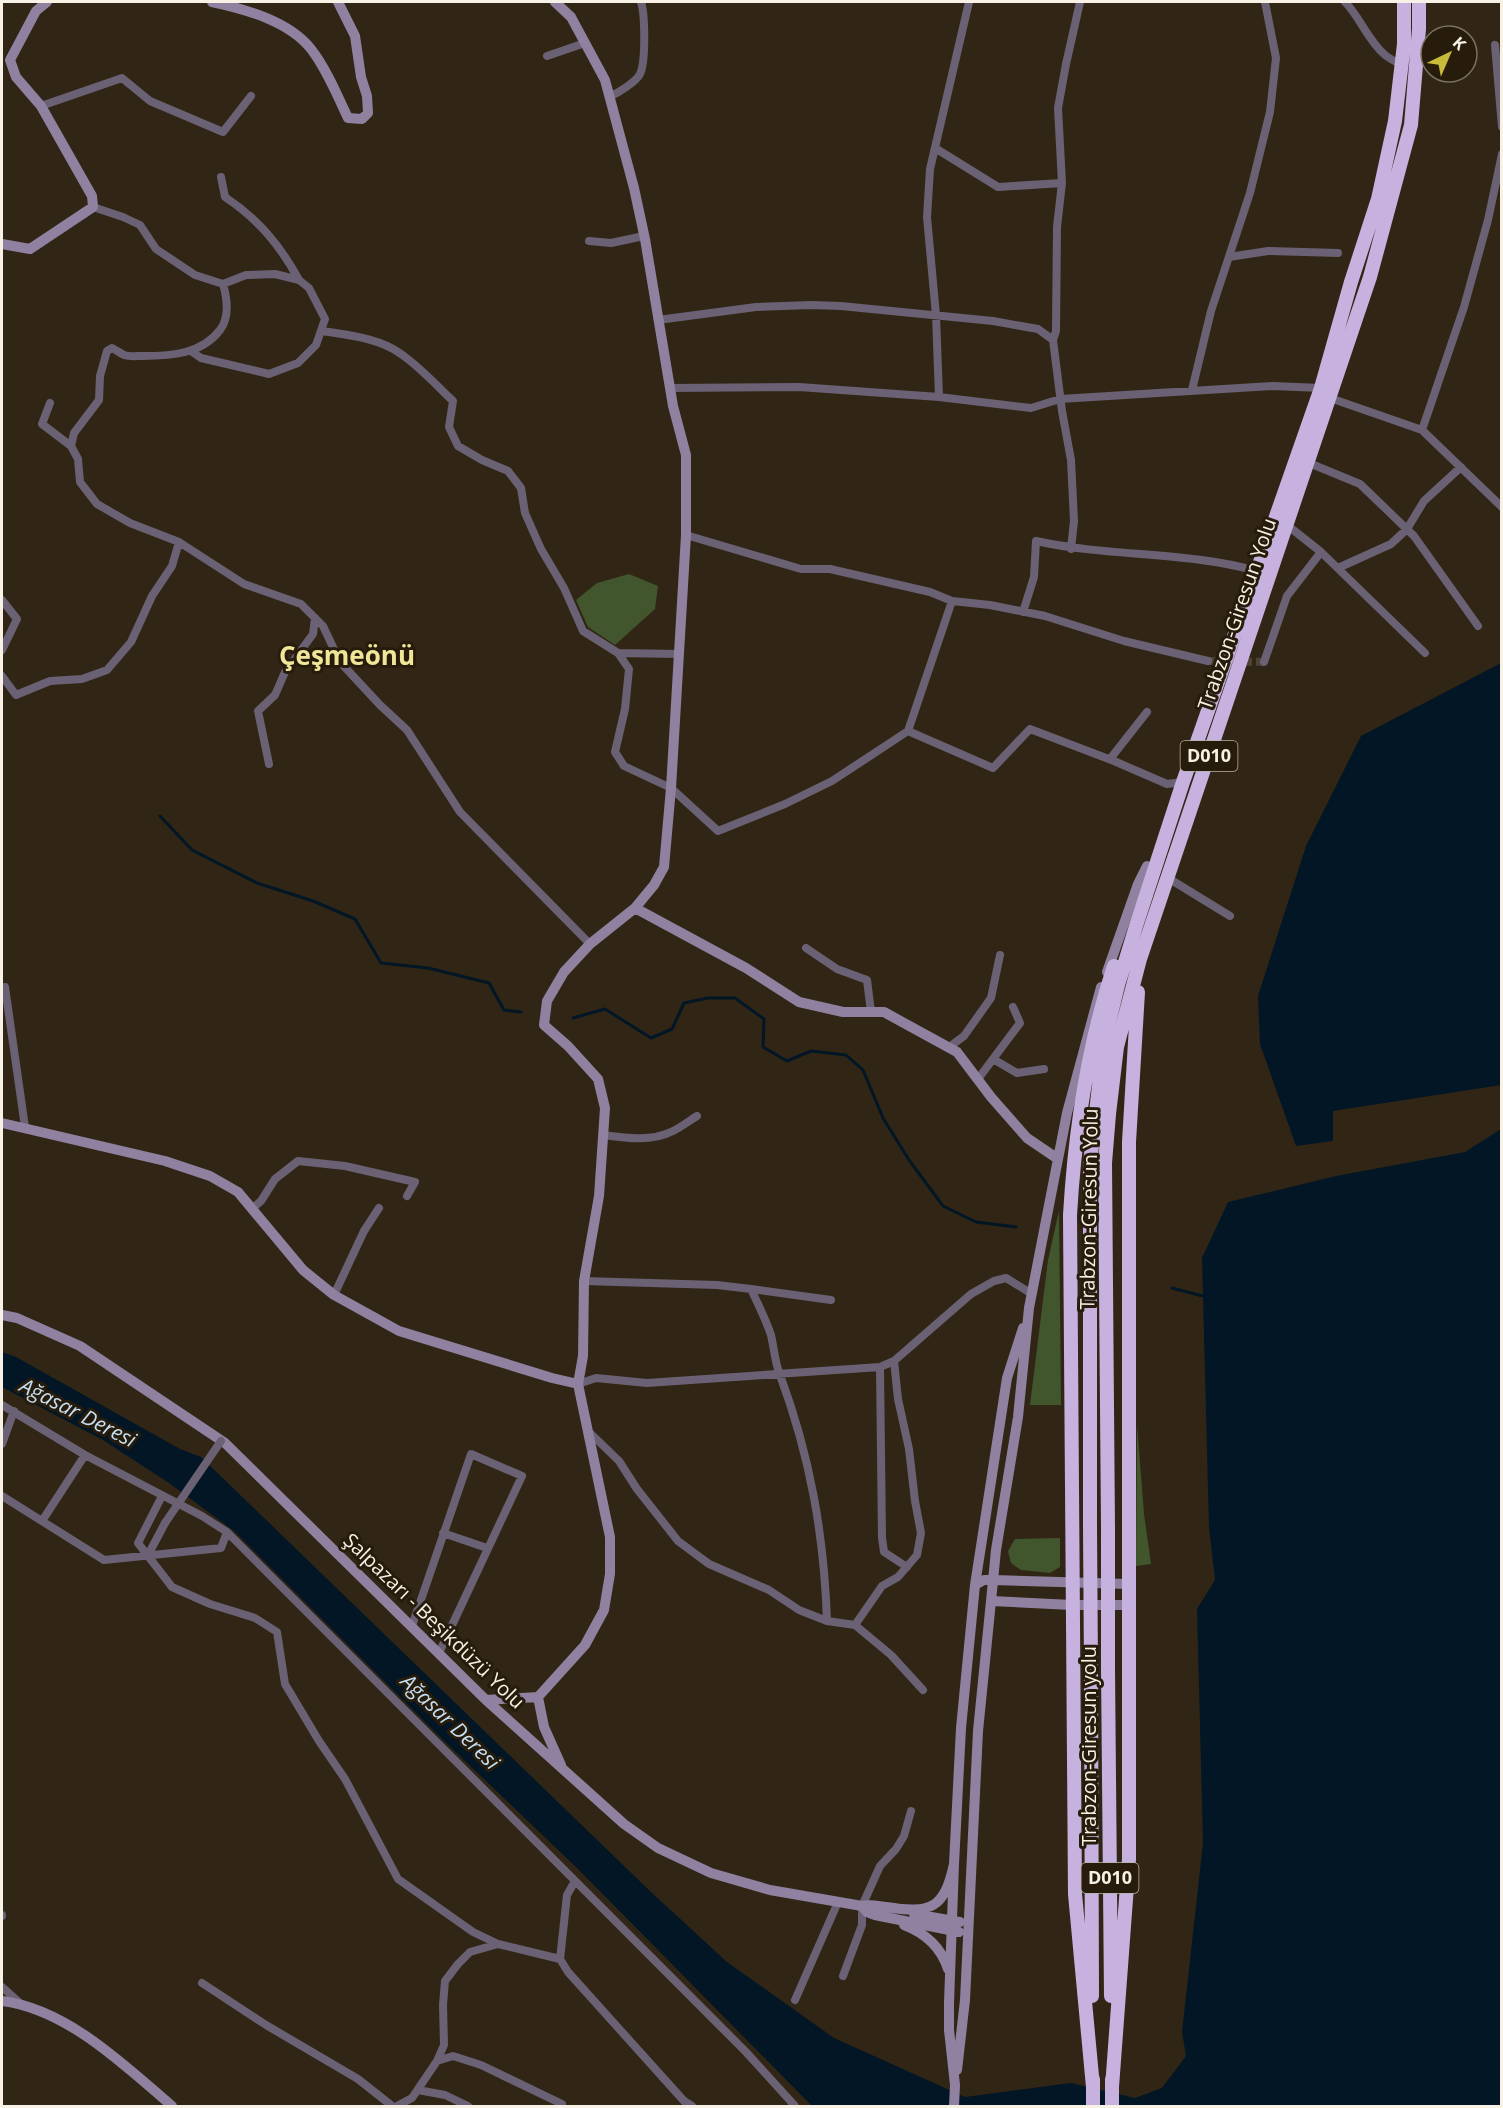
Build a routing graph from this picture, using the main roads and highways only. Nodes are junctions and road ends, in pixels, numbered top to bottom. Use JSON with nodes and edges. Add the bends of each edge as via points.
{"nodes":[{"id":1,"x":1404,"y":2,"type":"edge"},
{"id":2,"x":1419,"y":2,"type":"edge"},
{"id":3,"x":1326,"y":393,"type":"junction"},
{"id":4,"x":1183,"y":782,"type":"junction"},
{"id":5,"x":1140,"y":959,"type":"junction"},
{"id":6,"x":1108,"y":1528,"type":"joint"},
{"id":7,"x":1093,"y":2087,"type":"junction"},
{"id":8,"x":1112,"y":2087,"type":"junction"},
{"id":9,"x":1093,"y":2106,"type":"edge"},
{"id":10,"x":1112,"y":2106,"type":"edge"}],
"edges":[{"from":1,"to":3,"type":"highway","name":"Trabzon-Giresun Yolu","number":"D010","via":[[1402,65],[1388,159]]},
{"from":2,"to":3,"type":"highway","name":"Trabzon-Giresun Yolu","number":"D010","via":[[1411,125],[1371,277]]},
{"from":3,"to":4,"type":"highway","name":"Trabzon-Giresun Yolu","number":"D010","via":[[1257,571]]},
{"from":3,"to":5,"type":"highway","name":"Trabzon-Giresun Yolu","number":"D010","via":[[1309,463]]},
{"from":4,"to":7,"type":"highway","name":"Trabzon-Giresun Yolu","number":"D010","bridge":true,"via":[[1118,985],[1104,1043],[1090,1163]]},
{"from":4,"to":7,"type":"highway","via":[[1159,831],[1100,1008],[1081,1097],[1070,1215],[1075,1894]]},
{"from":5,"to":6,"type":"highway","name":"Trabzon-Giresun Yolu","number":"D010","via":[[1117,1047],[1105,1163]]},
{"from":5,"to":8,"type":"highway","via":[[1129,1142],[1129,1859]]},
{"from":6,"to":8,"type":"highway","name":"Trabzon-Giresun yolu","number":"D010","bridge":true},
{"from":7,"to":9,"type":"highway","number":"D010"},
{"from":8,"to":10,"type":"highway","name":"Trabzon-Giresun yolu","number":"D010"}]}
